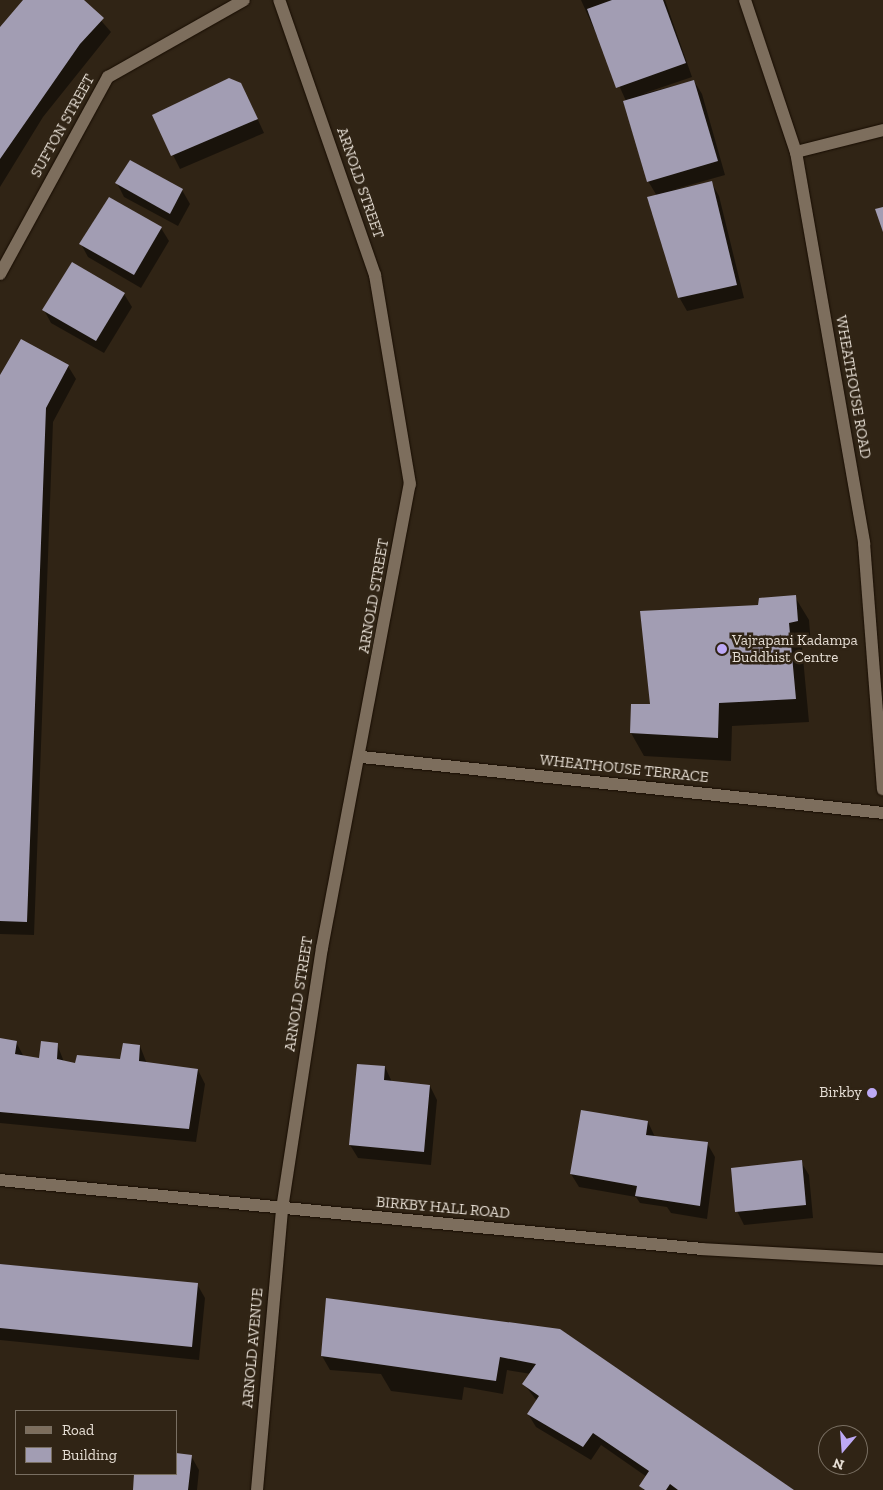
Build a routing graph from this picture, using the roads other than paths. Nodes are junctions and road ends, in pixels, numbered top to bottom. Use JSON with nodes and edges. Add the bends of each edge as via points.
{"nodes":[{"id":1,"x":244,"y":0,"type":"edge"},
{"id":2,"x":279,"y":0,"type":"edge"},
{"id":3,"x":745,"y":0,"type":"edge"},
{"id":4,"x":883,"y":130,"type":"edge"},
{"id":5,"x":796,"y":152,"type":"junction"},
{"id":6,"x":0,"y":274,"type":"edge"},
{"id":7,"x":878,"y":656,"type":"edge"},
{"id":8,"x":362,"y":757,"type":"junction"},
{"id":9,"x":883,"y":789,"type":"edge"},
{"id":10,"x":883,"y":813,"type":"edge"},
{"id":11,"x":0,"y":1180,"type":"edge"},
{"id":12,"x":282,"y":1209,"type":"junction"},
{"id":13,"x":883,"y":1259,"type":"edge"},
{"id":14,"x":257,"y":1490,"type":"edge"}],
"edges":[{"from":1,"to":6,"type":"street","name":"SUFTON STREET","via":[[108,77]]},
{"from":2,"to":8,"type":"street","name":"ARNOLD STREET","via":[[375,275],[410,484]]},
{"from":3,"to":5,"type":"street","name":"WHEATHOUSE ROAD"},
{"from":4,"to":5,"type":"street"},
{"from":5,"to":7,"type":"street","name":"WHEATHOUSE ROAD","via":[[864,543]]},
{"from":7,"to":9,"type":"street","name":"WHEATHOUSE ROAD"},
{"from":8,"to":10,"type":"street","name":"WHEATHOUSE TERRACE"},
{"from":8,"to":12,"type":"street","name":"ARNOLD STREET","via":[[322,948]]},
{"from":11,"to":12,"type":"street","name":"BIRKBY HALL ROAD"},
{"from":12,"to":13,"type":"street","name":"BIRKBY HALL ROAD","via":[[702,1249]]},
{"from":12,"to":14,"type":"street","name":"ARNOLD AVENUE"}]}
